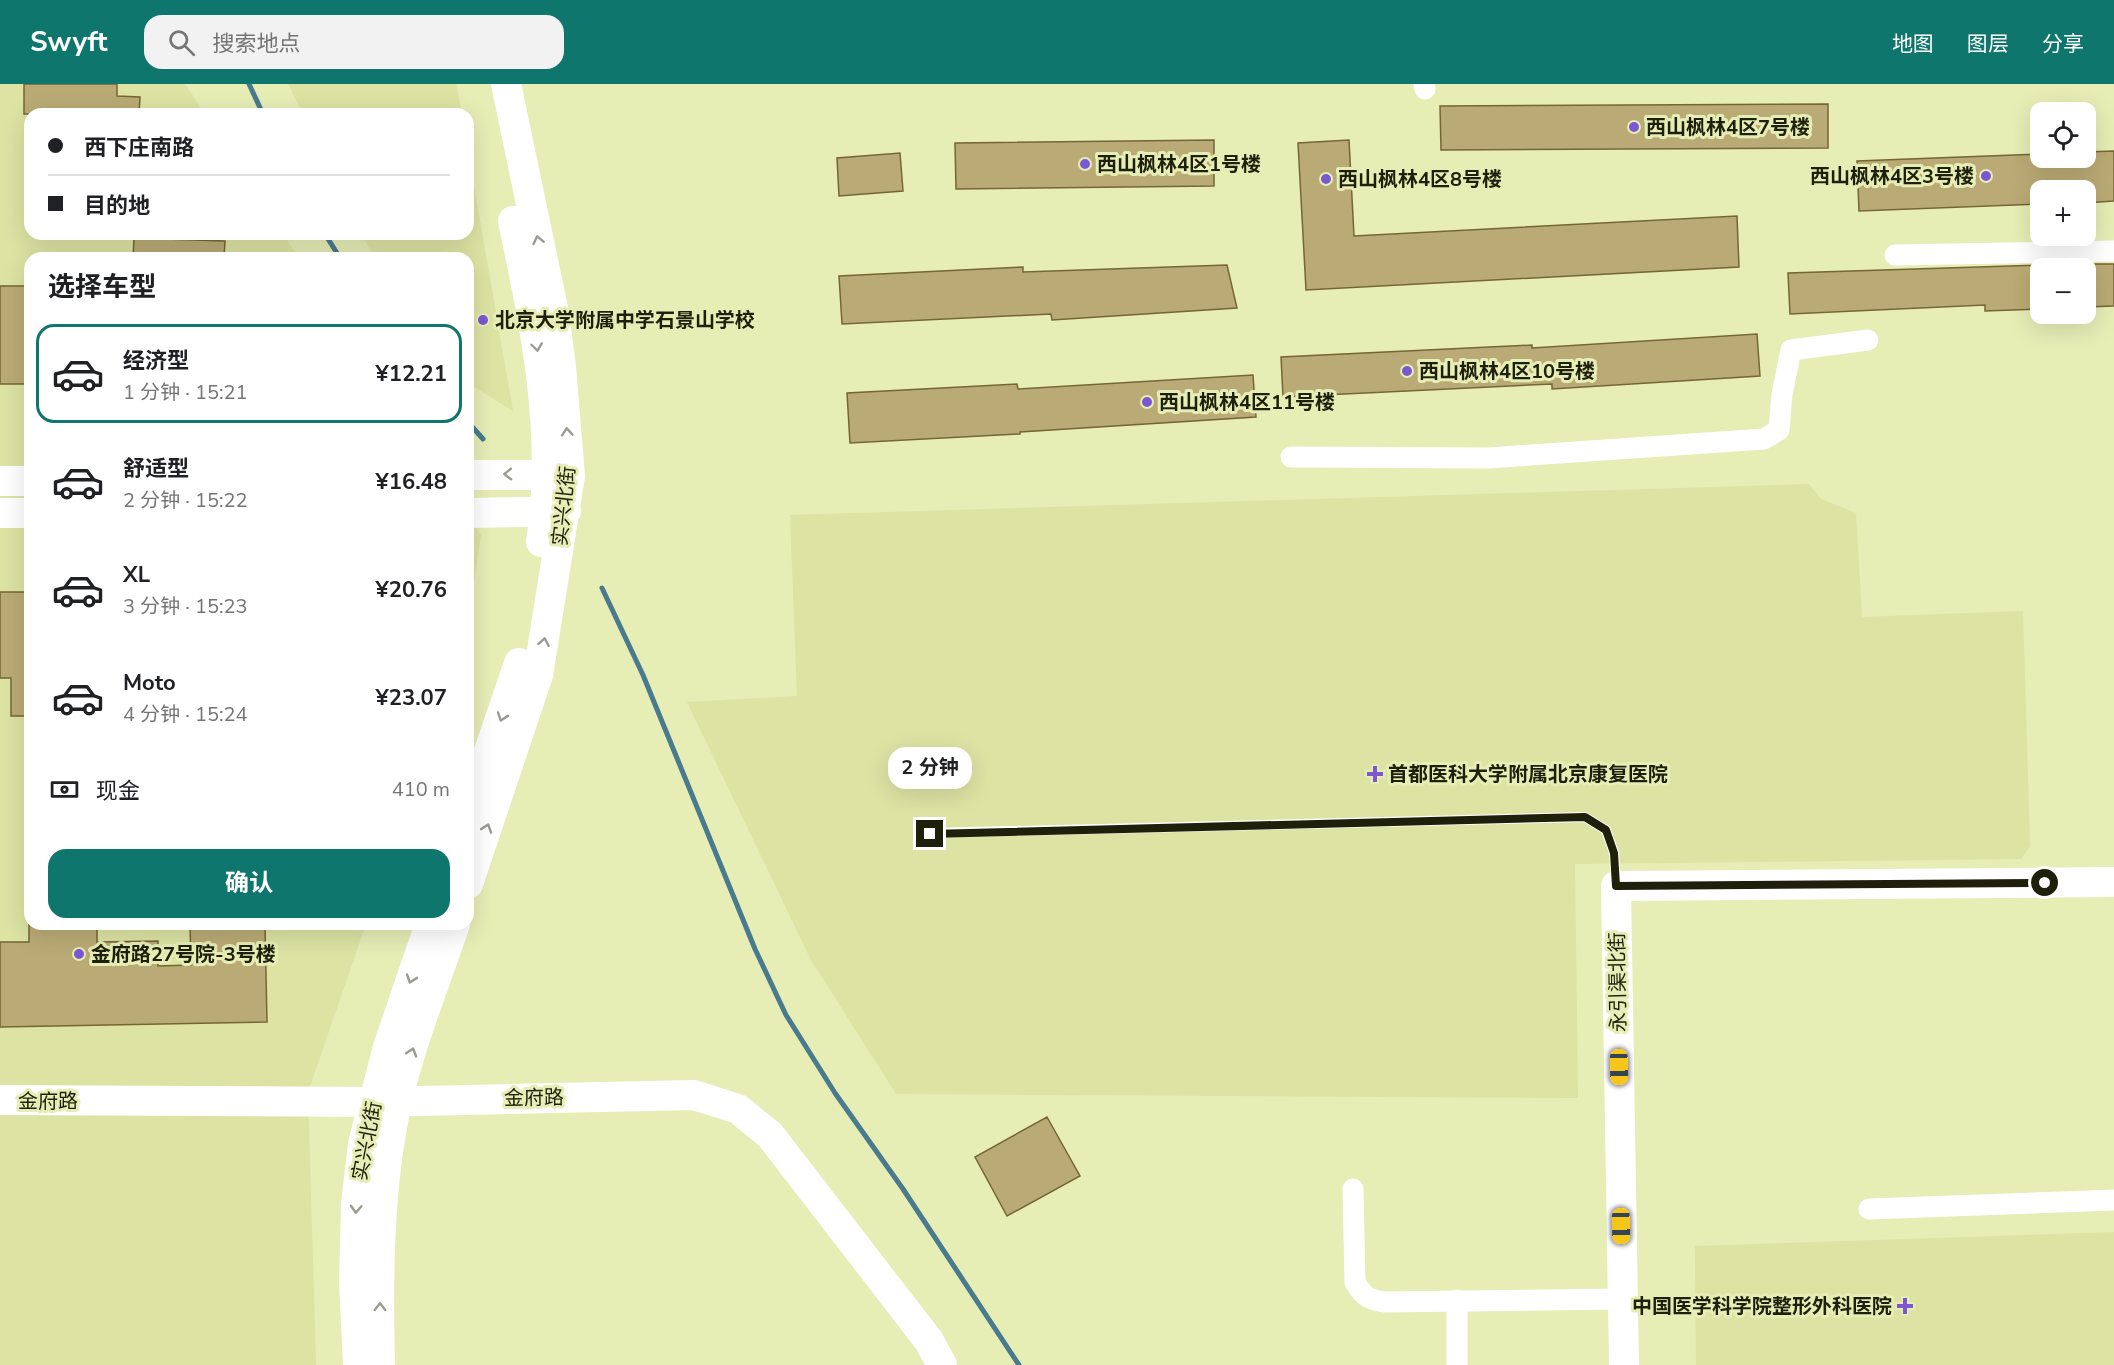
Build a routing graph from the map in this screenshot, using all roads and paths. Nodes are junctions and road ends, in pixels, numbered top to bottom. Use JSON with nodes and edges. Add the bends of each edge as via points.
{"nodes":[{"id":1,"x":485,"y":84,"type":"edge"},
{"id":2,"x":506,"y":84,"type":"edge"},
{"id":3,"x":2114,"y":251,"type":"edge"},
{"id":4,"x":1895,"y":255,"type":"dead end"},
{"id":5,"x":1868,"y":340,"type":"dead end"},
{"id":6,"x":1291,"y":457,"type":"dead end"},
{"id":7,"x":474,"y":475,"type":"edge"},
{"id":8,"x":559,"y":475,"type":"junction"},
{"id":9,"x":0,"y":481,"type":"edge"},
{"id":10,"x":24,"y":481,"type":"edge"},
{"id":11,"x":556,"y":512,"type":"junction"},
{"id":12,"x":0,"y":513,"type":"edge"},
{"id":13,"x":24,"y":513,"type":"edge"},
{"id":14,"x":474,"y":513,"type":"edge"},
{"id":15,"x":474,"y":796,"type":"edge"},
{"id":16,"x":930,"y":834,"type":"dead end"},
{"id":17,"x":474,"y":866,"type":"edge"},
{"id":18,"x":2114,"y":882,"type":"edge"},
{"id":19,"x":1616,"y":886,"type":"junction"},
{"id":20,"x":428,"y":930,"type":"edge"},
{"id":21,"x":452,"y":930,"type":"edge"},
{"id":22,"x":0,"y":1101,"type":"edge"},
{"id":23,"x":386,"y":1102,"type":"junction"},
{"id":24,"x":1353,"y":1189,"type":"dead end"},
{"id":25,"x":2114,"y":1200,"type":"edge"},
{"id":26,"x":1869,"y":1209,"type":"dead end"},
{"id":27,"x":1623,"y":1299,"type":"junction"},
{"id":28,"x":1457,"y":1300,"type":"junction"},
{"id":29,"x":358,"y":1365,"type":"edge"},
{"id":30,"x":380,"y":1365,"type":"edge"},
{"id":31,"x":942,"y":1365,"type":"edge"},
{"id":32,"x":1457,"y":1365,"type":"edge"},
{"id":33,"x":1624,"y":1365,"type":"edge"}],
"edges":[{"from":1,"to":8,"type":"main road","name":"实兴北街","one_way":true,"via":[[533,318]]},
{"from":8,"to":2,"type":"main road","name":"实兴北街","one_way":true,"via":[[561,367],[554,314]]},
{"from":3,"to":4,"type":"street"},
{"from":5,"to":6,"type":"street","via":[[1791,350],[1779,430],[1764,439],[1488,458]]},
{"from":8,"to":7,"type":"main road","one_way":true},
{"from":8,"to":11,"type":"main road","name":"实兴北街"},
{"from":9,"to":10,"type":"main road"},
{"from":11,"to":14,"type":"main road"},
{"from":11,"to":15,"type":"main road","name":"实兴北街","one_way":true,"via":[[518,671]]},
{"from":17,"to":11,"type":"main road","name":"实兴北街","one_way":true,"via":[[538,675]]},
{"from":12,"to":13,"type":"main road"},
{"from":16,"to":19,"type":"lane","via":[[1585,817],[1606,830],[1614,853]]},
{"from":18,"to":19,"type":"main road"},
{"from":19,"to":27,"type":"main road","name":"永引渠北街"},
{"from":20,"to":23,"type":"main road","name":"实兴北街","one_way":true,"via":[[388,1047]]},
{"from":23,"to":21,"type":"main road","name":"实兴北街","one_way":true},
{"from":22,"to":23,"type":"main road","name":"金府路"},
{"from":23,"to":29,"type":"main road","name":"实兴北街","one_way":true,"via":[[363,1144],[356,1203]]},
{"from":30,"to":23,"type":"main road","name":"实兴北街","one_way":true},
{"from":23,"to":31,"type":"main road","name":"金府路","via":[[694,1095],[738,1109],[770,1136],[929,1341]]},
{"from":24,"to":28,"type":"street","via":[[1355,1282],[1360,1292],[1370,1300],[1385,1302]]},
{"from":25,"to":26,"type":"street"},
{"from":27,"to":28,"type":"street"},
{"from":27,"to":33,"type":"main road","name":"永引渠北街"},
{"from":28,"to":32,"type":"street"}]}
